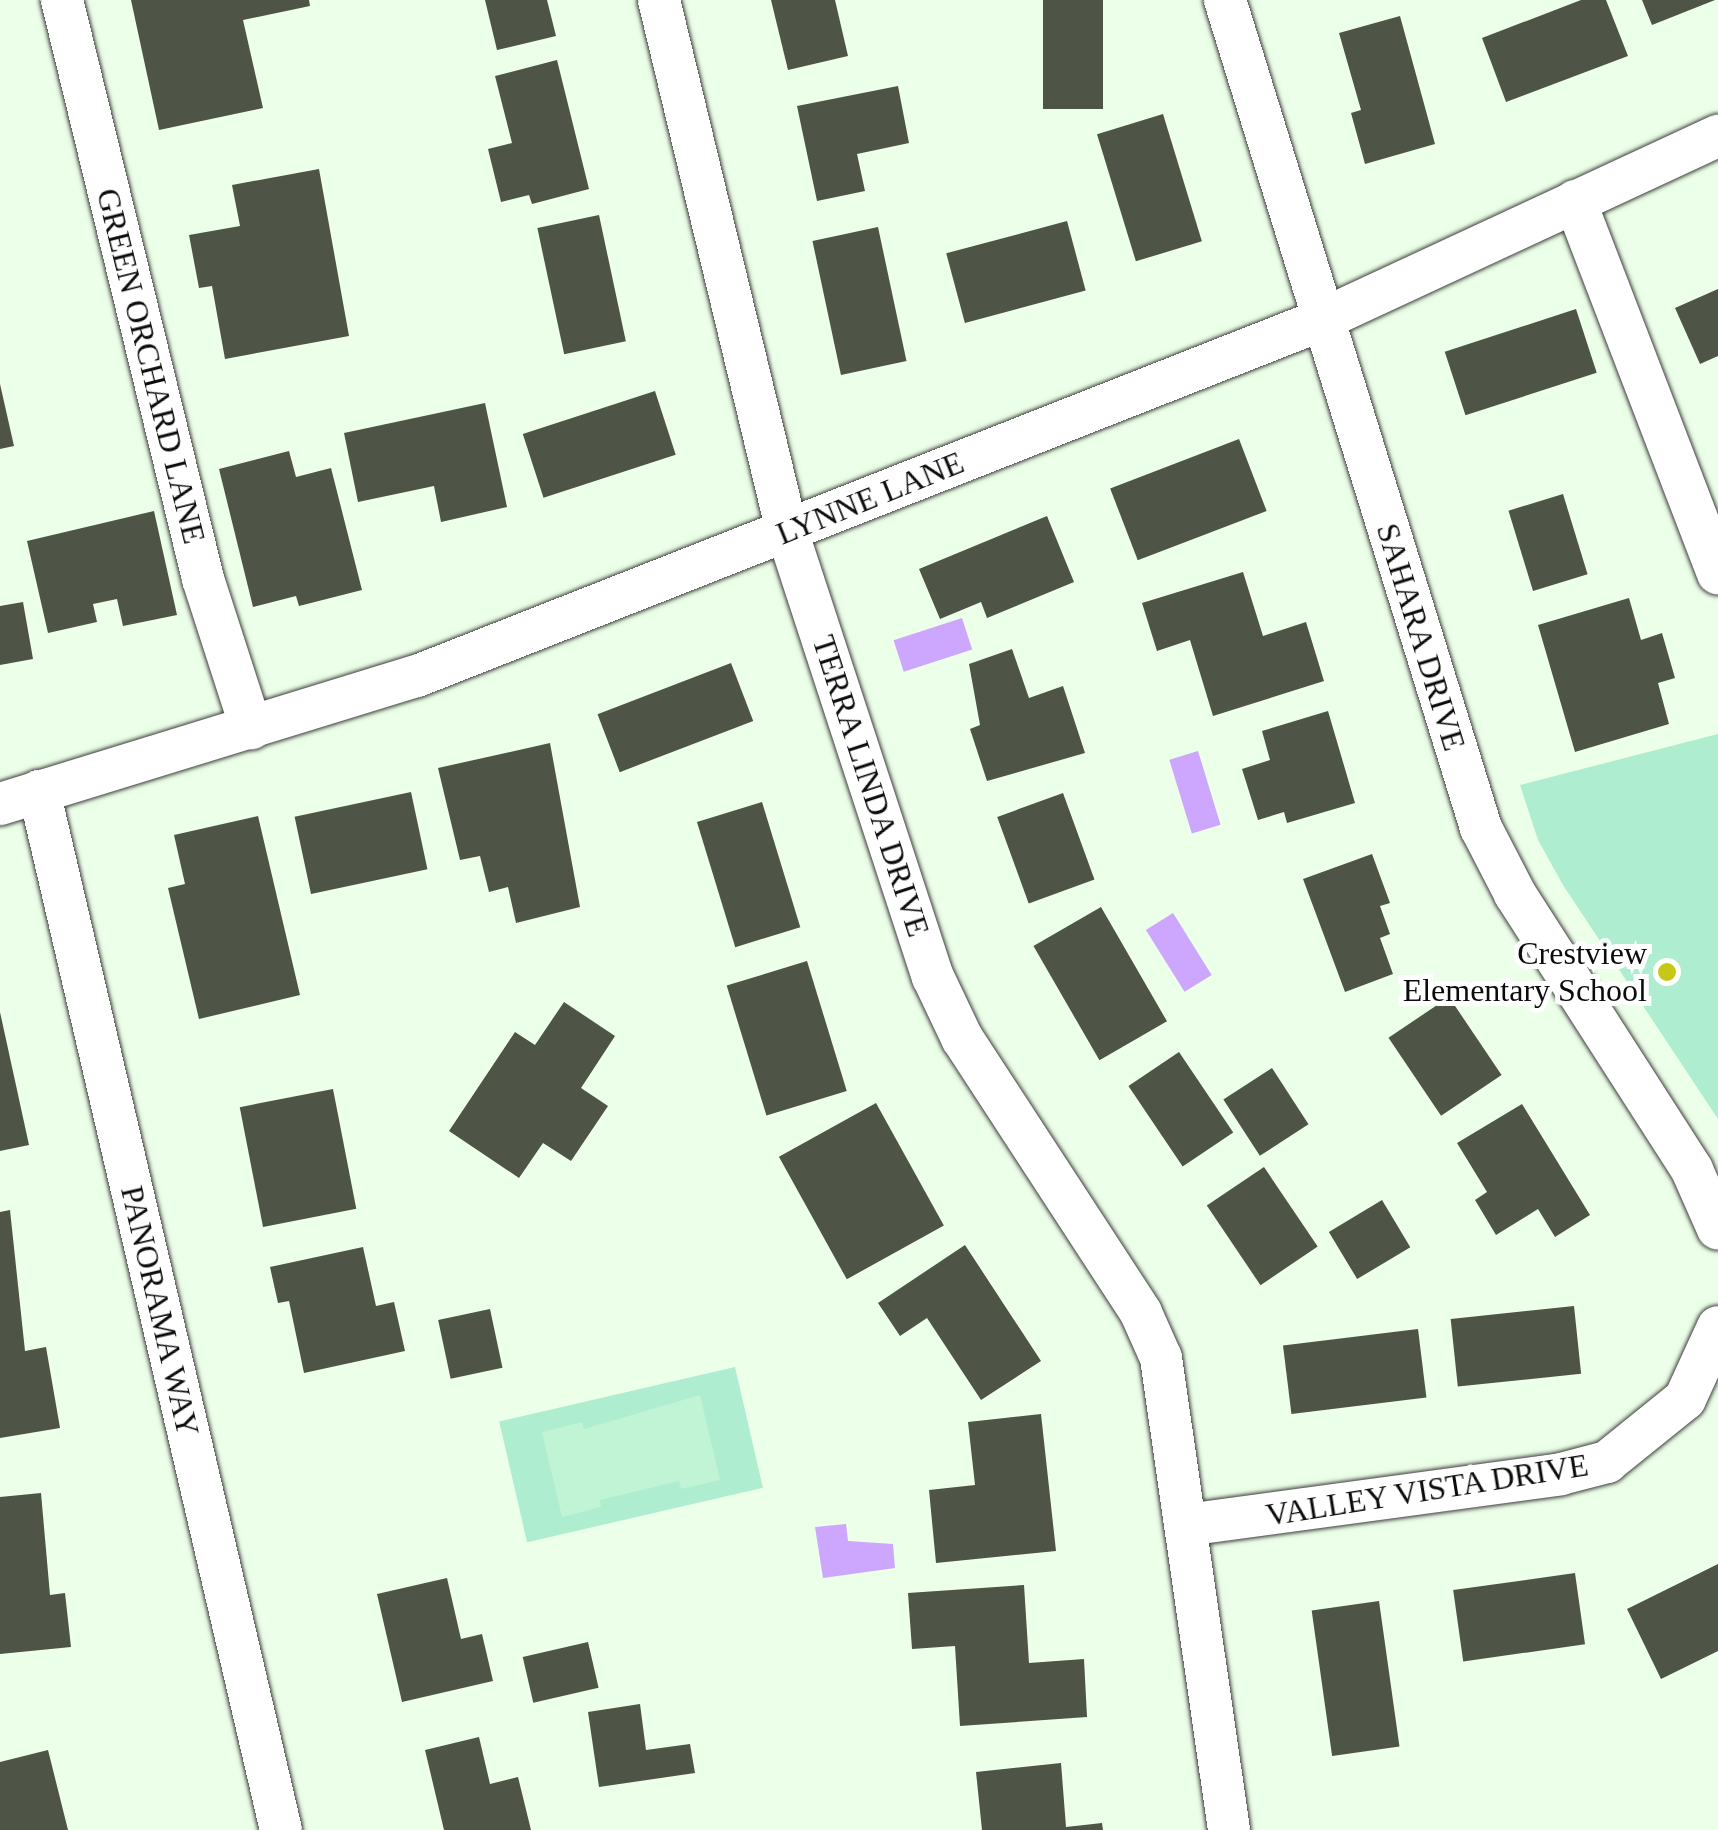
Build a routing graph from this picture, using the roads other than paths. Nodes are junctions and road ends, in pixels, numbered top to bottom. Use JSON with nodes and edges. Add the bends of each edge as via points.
{"nodes":[{"id":1,"x":62,"y":0,"type":"edge"},
{"id":2,"x":659,"y":0,"type":"edge"},
{"id":3,"x":1224,"y":0,"type":"edge"},
{"id":4,"x":1718,"y":136,"type":"edge"},
{"id":5,"x":1576,"y":201,"type":"junction"},
{"id":6,"x":1321,"y":320,"type":"junction"},
{"id":7,"x":787,"y":531,"type":"junction"},
{"id":8,"x":1718,"y":574,"type":"edge"},
{"id":9,"x":251,"y":728,"type":"junction"},
{"id":10,"x":20,"y":798,"type":"edge"},
{"id":11,"x":1718,"y":1229,"type":"edge"},
{"id":12,"x":1718,"y":1327,"type":"edge"},
{"id":13,"x":1186,"y":1525,"type":"junction"},
{"id":14,"x":281,"y":1830,"type":"edge"},
{"id":15,"x":1229,"y":1830,"type":"edge"}],
"edges":[{"from":1,"to":9,"type":"street","name":"GREEN ORCHARD LANE","via":[[203,579]]},
{"from":2,"to":7,"type":"street","name":"TERRA LINDA DRIVE"},
{"from":3,"to":6,"type":"street","name":"SAHARA DRIVE"},
{"from":4,"to":5,"type":"street","name":"LYNNE LANE"},
{"from":5,"to":6,"type":"street","name":"LYNNE LANE"},
{"from":5,"to":8,"type":"street"},
{"from":6,"to":7,"type":"street","name":"LYNNE LANE"},
{"from":6,"to":11,"type":"street","name":"SAHARA DRIVE","via":[[1481,828],[1515,894],[1692,1170]]},
{"from":7,"to":9,"type":"street","name":"LYNNE LANE","via":[[416,676]]},
{"from":7,"to":13,"type":"street","name":"TERRA LINDA DRIVE","via":[[942,998],[1152,1334],[1166,1383]]},
{"from":9,"to":10,"type":"street","name":"LYNNE LANE"},
{"from":10,"to":14,"type":"street","name":"PANORAMA WAY"},
{"from":12,"to":13,"type":"street","name":"VALLEY VISTA DRIVE","via":[[1685,1399],[1607,1462],[1561,1474]]},
{"from":13,"to":15,"type":"street","name":"TERRA LINDA DRIVE"}]}
